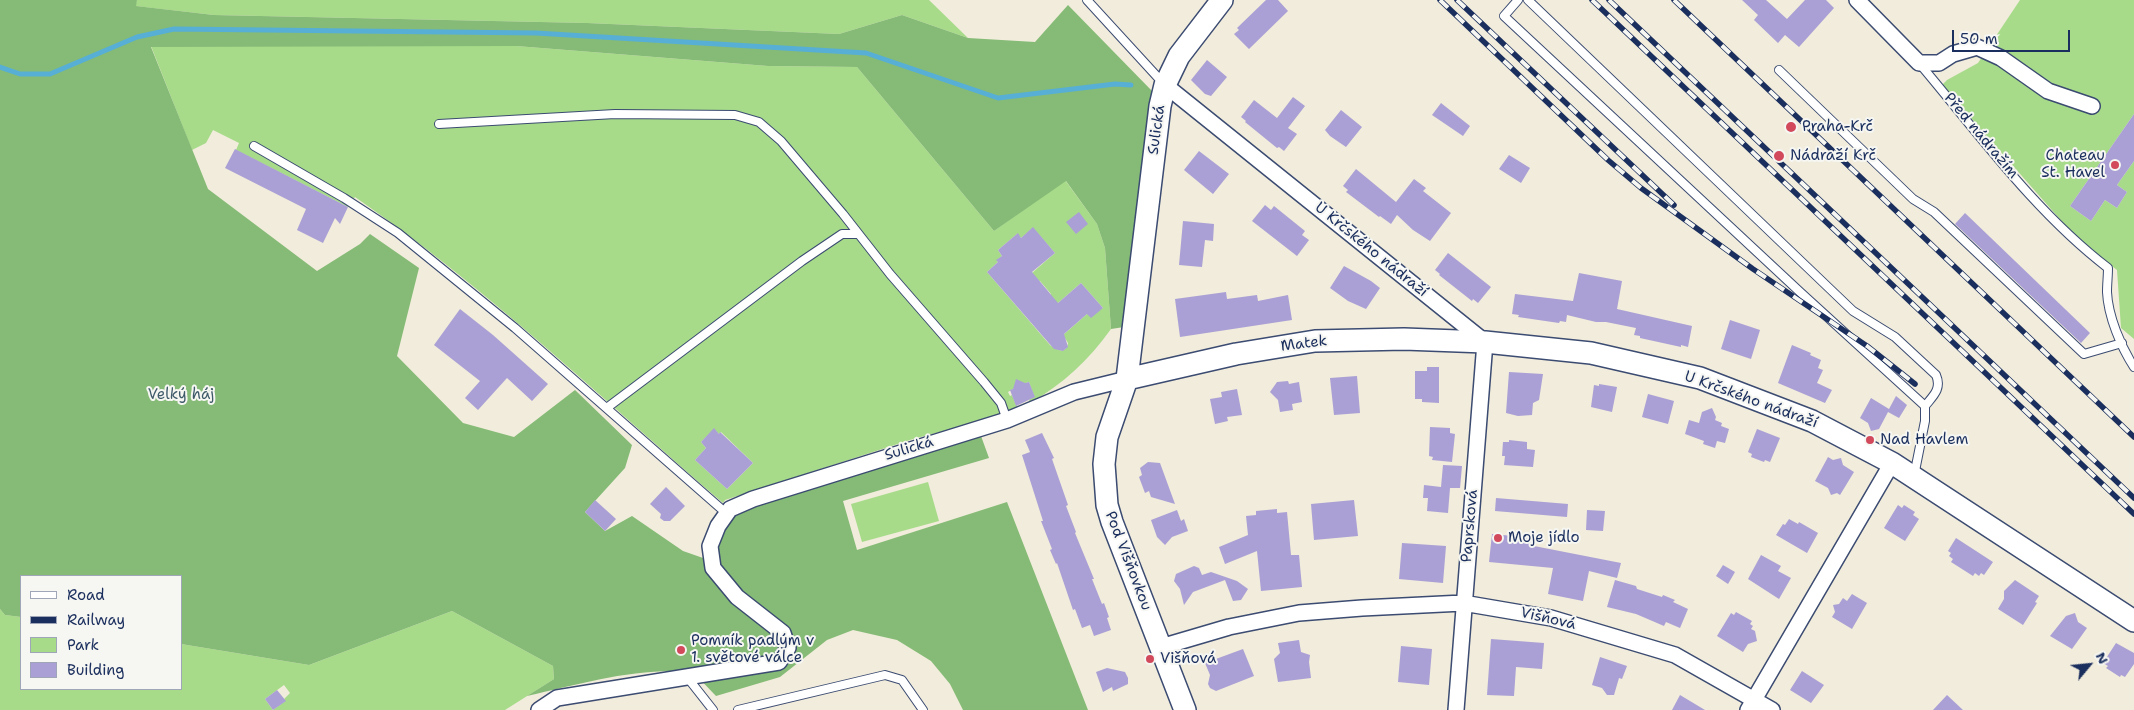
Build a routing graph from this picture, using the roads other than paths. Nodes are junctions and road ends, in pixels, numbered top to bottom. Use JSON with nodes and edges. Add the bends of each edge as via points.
{"nodes":[{"id":1,"x":1087,"y":0,"type":"edge"},
{"id":2,"x":1222,"y":0,"type":"edge"},
{"id":3,"x":1518,"y":0,"type":"edge"},
{"id":4,"x":1528,"y":0,"type":"edge"},
{"id":5,"x":1858,"y":0,"type":"edge"},
{"id":6,"x":1919,"y":63,"type":"junction"},
{"id":7,"x":1779,"y":70,"type":"dead end"},
{"id":8,"x":1165,"y":85,"type":"junction"},
{"id":9,"x":2092,"y":106,"type":"dead end"},
{"id":10,"x":439,"y":124,"type":"dead end"},
{"id":11,"x":254,"y":146,"type":"dead end"},
{"id":12,"x":858,"y":234,"type":"junction"},
{"id":13,"x":1485,"y":342,"type":"junction"},
{"id":14,"x":2122,"y":343,"type":"junction"},
{"id":15,"x":2134,"y":367,"type":"edge"},
{"id":16,"x":1127,"y":380,"type":"junction"},
{"id":17,"x":1925,"y":406,"type":"junction"},
{"id":18,"x":608,"y":408,"type":"junction"},
{"id":19,"x":1007,"y":420,"type":"junction"},
{"id":20,"x":1892,"y":463,"type":"junction"},
{"id":21,"x":1914,"y":477,"type":"junction"},
{"id":22,"x":726,"y":512,"type":"junction"},
{"id":23,"x":1463,"y":603,"type":"junction"},
{"id":24,"x":2134,"y":621,"type":"edge"},
{"id":25,"x":1161,"y":647,"type":"junction"},
{"id":26,"x":687,"y":677,"type":"junction"},
{"id":27,"x":764,"y":704,"type":"junction"},
{"id":28,"x":1752,"y":705,"type":"edge"},
{"id":29,"x":539,"y":710,"type":"edge"},
{"id":30,"x":713,"y":710,"type":"edge"},
{"id":31,"x":738,"y":710,"type":"edge"},
{"id":32,"x":772,"y":710,"type":"edge"},
{"id":33,"x":923,"y":710,"type":"edge"},
{"id":34,"x":1185,"y":710,"type":"edge"},
{"id":35,"x":1456,"y":710,"type":"edge"},
{"id":36,"x":1772,"y":710,"type":"edge"}],
"edges":[{"from":1,"to":8,"type":"lane"},
{"from":2,"to":8,"type":"street","name":"Sulická","via":[[1179,56]]},
{"from":3,"to":17,"type":"lane","via":[[1504,16]]},
{"from":4,"to":17,"type":"lane","via":[[1853,311],[1895,337],[1936,374],[1938,391]]},
{"from":5,"to":6,"type":"street","name":"Před nádražím"},
{"from":6,"to":9,"type":"street","via":[[1939,63],[1953,54],[1977,47],[2001,58],[2048,91]]},
{"from":6,"to":14,"type":"lane","name":"Před nádražím","via":[[2038,205],[2083,249],[2108,268],[2107,294]]},
{"from":7,"to":14,"type":"lane","via":[[1913,199],[1934,212],[2084,354]]},
{"from":8,"to":13,"type":"street","name":"U Krčského nádraží"},
{"from":8,"to":16,"type":"street","name":"Sulická","via":[[1156,129]]},
{"from":10,"to":12,"type":"lane","via":[[615,114],[734,115],[759,122],[781,141]]},
{"from":11,"to":18,"type":"lane","via":[[398,233]]},
{"from":12,"to":18,"type":"lane","via":[[842,234],[802,261]]},
{"from":12,"to":19,"type":"lane","via":[[1001,403]]},
{"from":13,"to":16,"type":"street","name":"Matek","via":[[1404,338],[1315,341],[1236,354]]},
{"from":13,"to":20,"type":"street","name":"U Krčského nádraží","via":[[1590,353],[1700,378],[1812,421]]},
{"from":13,"to":23,"type":"street","name":"Paprsková"},
{"from":14,"to":15,"type":"lane"},
{"from":16,"to":19,"type":"street","name":"Sulická","via":[[1074,392]]},
{"from":16,"to":25,"type":"street","name":"Pod Višňovkou","via":[[1107,437],[1104,485],[1112,522]]},
{"from":17,"to":21,"type":"lane"},
{"from":18,"to":22,"type":"lane"},
{"from":19,"to":22,"type":"street","name":"Sulická","via":[[753,499]]},
{"from":20,"to":21,"type":"street","name":"U Krčského nádraží"},
{"from":20,"to":28,"type":"street"},
{"from":21,"to":24,"type":"street","name":"U Krčského nádraží"},
{"from":22,"to":26,"type":"street","via":[[710,546],[713,568],[737,597],[783,633],[788,648],[779,662]]},
{"from":23,"to":25,"type":"street","name":"Višňová","via":[[1299,614],[1229,627]]},
{"from":23,"to":28,"type":"street","name":"Višňová","via":[[1552,618],[1675,655]]},
{"from":23,"to":35,"type":"street","name":"Paprsková"},
{"from":25,"to":34,"type":"street","name":"Pod Višňovkou"},
{"from":26,"to":29,"type":"street","via":[[557,698]]},
{"from":26,"to":30,"type":"lane"},
{"from":27,"to":31,"type":"lane"},
{"from":27,"to":32,"type":"lane"},
{"from":27,"to":33,"type":"lane","via":[[885,675],[902,680]]},
{"from":28,"to":36,"type":"street","name":"Višňová"}]}
